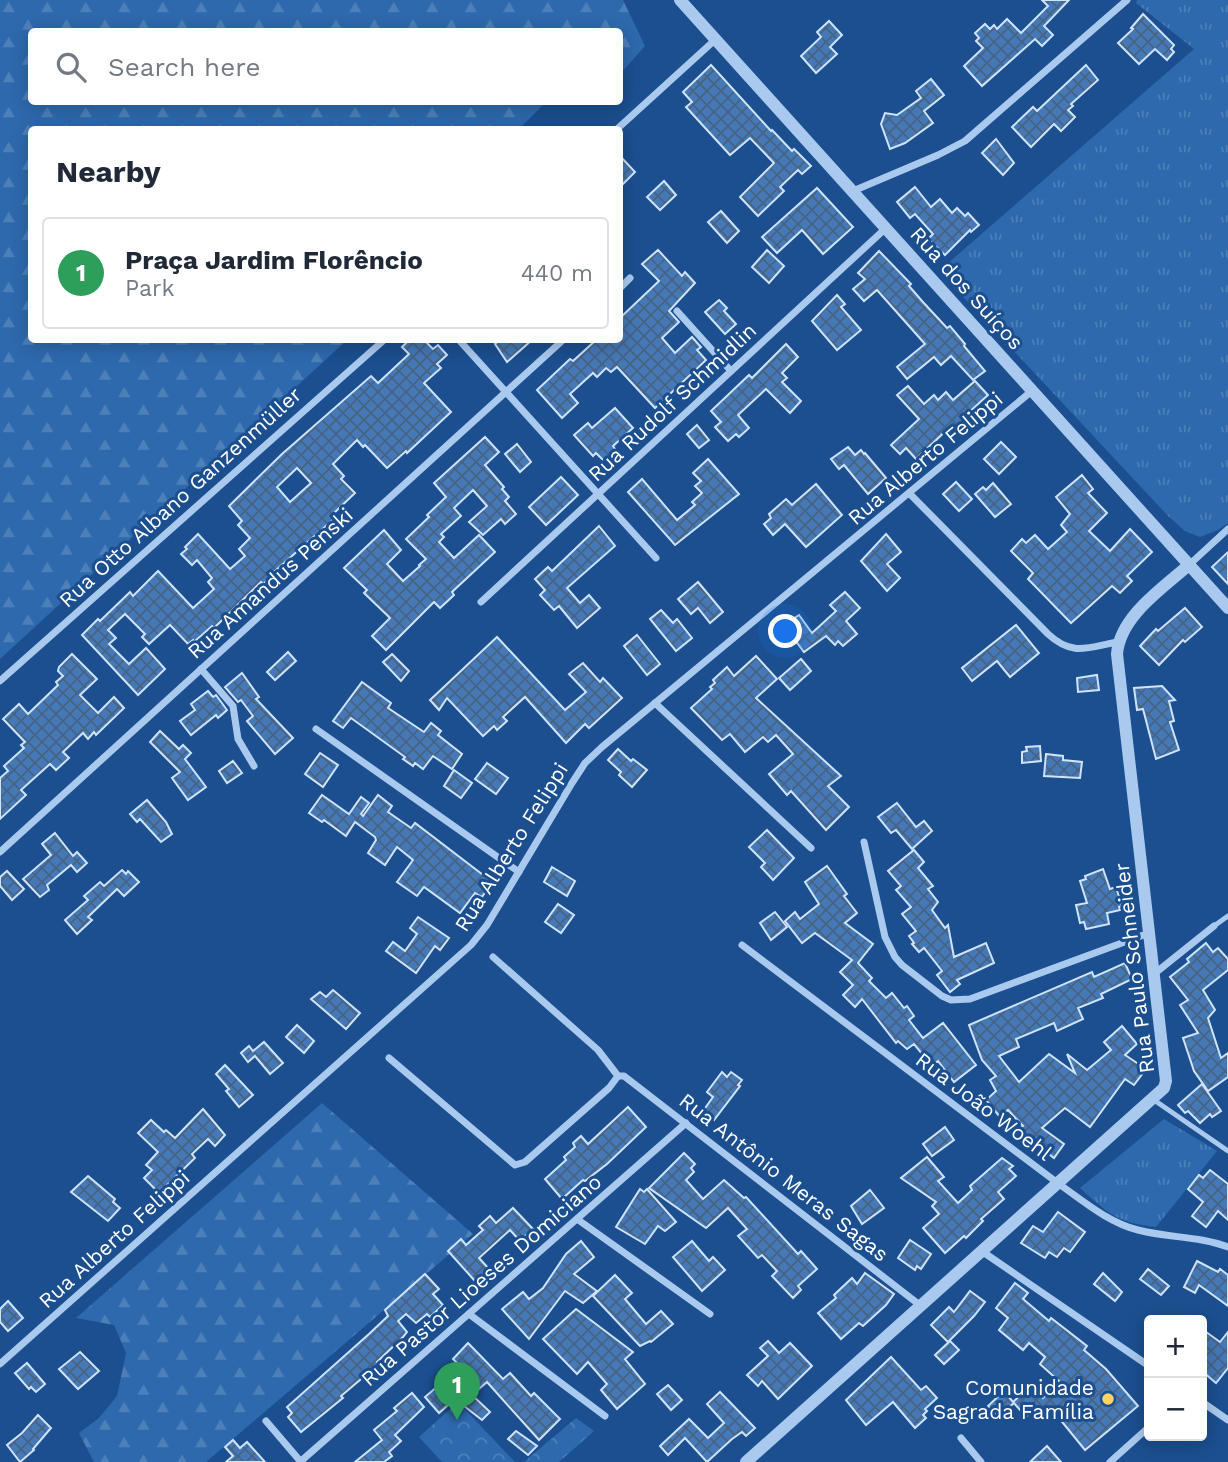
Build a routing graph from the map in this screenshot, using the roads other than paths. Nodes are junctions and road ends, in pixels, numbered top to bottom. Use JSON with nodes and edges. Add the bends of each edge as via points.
{"nodes":[{"id":1,"x":680,"y":0,"type":"edge"},
{"id":2,"x":1127,"y":0,"type":"edge"},
{"id":3,"x":716,"y":39,"type":"junction"},
{"id":4,"x":620,"y":126,"type":"edge"},
{"id":5,"x":853,"y":191,"type":"junction"},
{"id":6,"x":886,"y":228,"type":"junction"},
{"id":7,"x":630,"y":278,"type":"dead end"},
{"id":8,"x":623,"y":285,"type":"edge"},
{"id":9,"x":677,"y":311,"type":"dead end"},
{"id":10,"x":380,"y":343,"type":"edge"},
{"id":11,"x":462,"y":343,"type":"edge"},
{"id":12,"x":560,"y":343,"type":"edge"},
{"id":13,"x":731,"y":371,"type":"junction"},
{"id":14,"x":1033,"y":390,"type":"junction"},
{"id":15,"x":506,"y":391,"type":"junction"},
{"id":16,"x":598,"y":494,"type":"junction"},
{"id":17,"x":910,"y":494,"type":"junction"},
{"id":18,"x":1228,"y":529,"type":"edge"},
{"id":19,"x":656,"y":558,"type":"dead end"},
{"id":20,"x":1190,"y":564,"type":"junction"},
{"id":21,"x":481,"y":602,"type":"dead end"},
{"id":22,"x":1228,"y":608,"type":"edge"},
{"id":23,"x":1118,"y":642,"type":"junction"},
{"id":24,"x":201,"y":669,"type":"junction"},
{"id":25,"x":0,"y":681,"type":"edge"},
{"id":26,"x":655,"y":703,"type":"junction"},
{"id":27,"x":316,"y":729,"type":"dead end"},
{"id":28,"x":254,"y":766,"type":"dead end"},
{"id":29,"x":864,"y":842,"type":"dead end"},
{"id":30,"x":811,"y":848,"type":"dead end"},
{"id":31,"x":0,"y":852,"type":"edge"},
{"id":32,"x":519,"y":872,"type":"junction"},
{"id":33,"x":1228,"y":916,"type":"edge"},
{"id":34,"x":1214,"y":926,"type":"joint"},
{"id":35,"x":1149,"y":933,"type":"junction"},
{"id":36,"x":742,"y":945,"type":"dead end"},
{"id":37,"x":494,"y":957,"type":"dead end"},
{"id":38,"x":1154,"y":974,"type":"junction"},
{"id":39,"x":389,"y":1058,"type":"dead end"},
{"id":40,"x":621,"y":1076,"type":"junction"},
{"id":41,"x":1154,"y":1100,"type":"junction"},
{"id":42,"x":686,"y":1124,"type":"junction"},
{"id":43,"x":1228,"y":1151,"type":"edge"},
{"id":44,"x":1059,"y":1184,"type":"junction"},
{"id":45,"x":577,"y":1219,"type":"junction"},
{"id":46,"x":1228,"y":1247,"type":"edge"},
{"id":47,"x":983,"y":1252,"type":"junction"},
{"id":48,"x":921,"y":1306,"type":"junction"},
{"id":49,"x":469,"y":1314,"type":"junction"},
{"id":50,"x":710,"y":1314,"type":"dead end"},
{"id":51,"x":1144,"y":1363,"type":"edge"},
{"id":52,"x":0,"y":1364,"type":"edge"},
{"id":53,"x":1207,"y":1405,"type":"edge"},
{"id":54,"x":604,"y":1416,"type":"dead end"},
{"id":55,"x":266,"y":1420,"type":"dead end"},
{"id":56,"x":1228,"y":1420,"type":"edge"},
{"id":57,"x":1144,"y":1431,"type":"edge"},
{"id":58,"x":961,"y":1438,"type":"dead end"},
{"id":59,"x":301,"y":1462,"type":"edge"},
{"id":60,"x":746,"y":1462,"type":"edge"},
{"id":61,"x":981,"y":1462,"type":"edge"},
{"id":62,"x":1110,"y":1462,"type":"edge"}],
"edges":[{"from":1,"to":3,"type":"street","name":"Rua dos Suíços"},
{"from":2,"to":5,"type":"street","via":[[965,141]]},
{"from":3,"to":4,"type":"street"},
{"from":3,"to":5,"type":"street","name":"Rua dos Suíços"},
{"from":5,"to":6,"type":"street","name":"Rua dos Suíços"},
{"from":6,"to":13,"type":"street","name":"Rua Rudolf Schmidlin"},
{"from":6,"to":14,"type":"street","name":"Rua dos Suíços"},
{"from":7,"to":8,"type":"street"},
{"from":9,"to":13,"type":"street"},
{"from":10,"to":25,"type":"street","name":"Rua Otto Albano Ganzenmüller"},
{"from":11,"to":15,"type":"street"},
{"from":12,"to":15,"type":"street","name":"Rua Amandus Penski"},
{"from":13,"to":16,"type":"street","name":"Rua Rudolf Schmidlin"},
{"from":14,"to":17,"type":"street","name":"Rua Alberto Felippi"},
{"from":14,"to":20,"type":"street","name":"Rua dos Suíços"},
{"from":15,"to":16,"type":"street"},
{"from":15,"to":24,"type":"street","name":"Rua Amandus Penski"},
{"from":16,"to":19,"type":"street"},
{"from":16,"to":21,"type":"street","name":"Rua Rudolf Schmidlin"},
{"from":17,"to":23,"type":"street","via":[[1063,647]]},
{"from":17,"to":26,"type":"street","name":"Rua Alberto Felippi"},
{"from":18,"to":20,"type":"street"},
{"from":20,"to":22,"type":"street","name":"Rua dos Suíços"},
{"from":20,"to":23,"type":"street","via":[[1128,621]]},
{"from":23,"to":35,"type":"street","name":"Rua Paulo Schneider"},
{"from":24,"to":28,"type":"street","via":[[233,706],[238,739]]},
{"from":24,"to":31,"type":"street","name":"Rua Amandus Penski"},
{"from":26,"to":30,"type":"street"},
{"from":26,"to":32,"type":"street","name":"Rua Alberto Felippi","via":[[585,763]]},
{"from":27,"to":32,"type":"street"},
{"from":29,"to":35,"type":"street","via":[[888,946],[902,965],[951,1000],[970,999]]},
{"from":32,"to":52,"type":"street","name":"Rua Alberto Felippi","via":[[487,925],[463,953]]},
{"from":33,"to":34,"type":"lane"},
{"from":34,"to":38,"type":"street"},
{"from":35,"to":38,"type":"street","name":"Rua Paulo Schneider"},
{"from":36,"to":44,"type":"street","name":"Rua João Woehl"},
{"from":37,"to":40,"type":"street","name":"Rua Antônio Meras Sagas"},
{"from":38,"to":41,"type":"street","name":"Rua Paulo Schneider","via":[[1166,1081]]},
{"from":39,"to":40,"type":"street","via":[[515,1165],[525,1162]]},
{"from":40,"to":42,"type":"street","name":"Rua Antônio Meras Sagas"},
{"from":41,"to":43,"type":"lane"},
{"from":41,"to":44,"type":"street","name":"Rua Paulo Schneider"},
{"from":42,"to":45,"type":"street","name":"Rua Pastor Lioeses Domiciano"},
{"from":42,"to":48,"type":"street","name":"Rua Antônio Meras Sagas"},
{"from":44,"to":46,"type":"street","name":"Rua João Woehl","via":[[1126,1226]]},
{"from":44,"to":47,"type":"street","name":"Rua Paulo Schneider"},
{"from":45,"to":49,"type":"street","name":"Rua Pastor Lioeses Domiciano"},
{"from":45,"to":50,"type":"street"},
{"from":47,"to":48,"type":"street","name":"Rua Paulo Schneider"},
{"from":47,"to":51,"type":"street"},
{"from":48,"to":60,"type":"street","name":"Rua Paulo Schneider"},
{"from":49,"to":54,"type":"street"},
{"from":49,"to":59,"type":"street","name":"Rua Pastor Lioeses Domiciano"},
{"from":53,"to":56,"type":"street"},
{"from":55,"to":59,"type":"street"},
{"from":57,"to":62,"type":"street"},
{"from":58,"to":61,"type":"street"}]}
